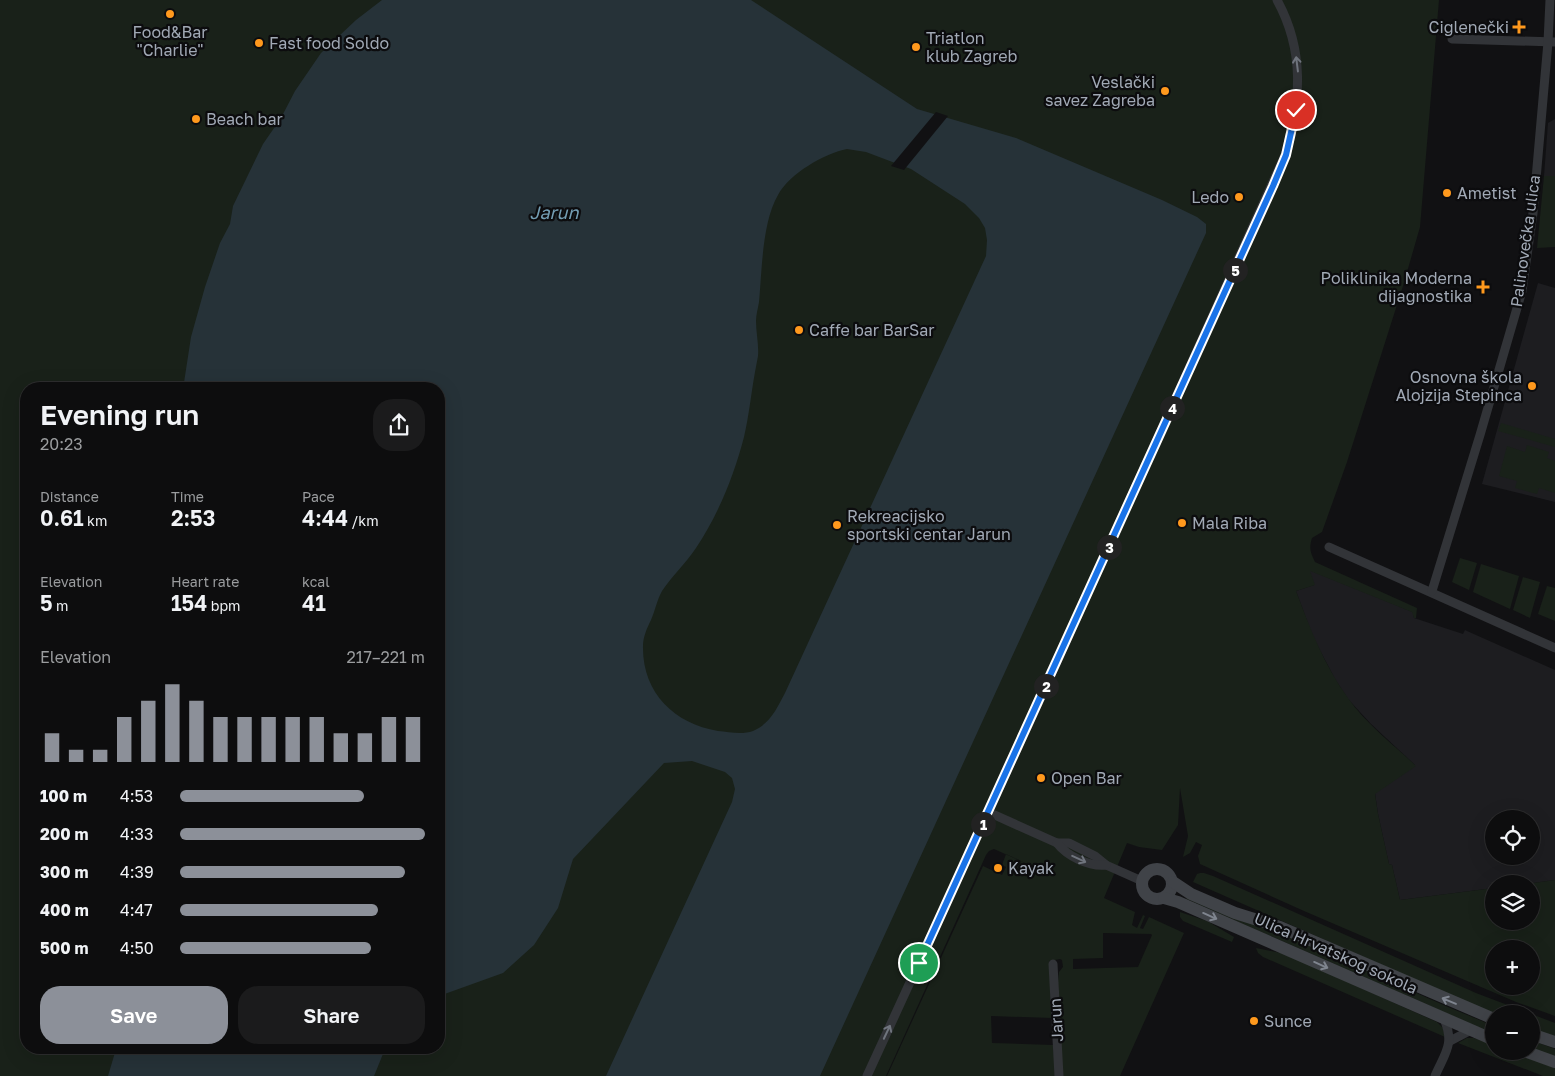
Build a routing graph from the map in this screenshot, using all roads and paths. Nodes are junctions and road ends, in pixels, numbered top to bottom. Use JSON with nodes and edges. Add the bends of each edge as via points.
{"nodes":[{"id":1,"x":1277,"y":0,"type":"edge"},
{"id":2,"x":1550,"y":0,"type":"edge"},
{"id":3,"x":1452,"y":39,"type":"dead end"},
{"id":4,"x":1552,"y":42,"type":"edge"},
{"id":5,"x":1329,"y":546,"type":"dead end"},
{"id":6,"x":1432,"y":591,"type":"junction"},
{"id":7,"x":1555,"y":648,"type":"edge"},
{"id":8,"x":988,"y":812,"type":"junction"},
{"id":9,"x":1142,"y":881,"type":"junction"},
{"id":10,"x":1172,"y":882,"type":"junction"},
{"id":11,"x":1164,"y":898,"type":"junction"},
{"id":12,"x":1053,"y":964,"type":"dead end"},
{"id":13,"x":1485,"y":1015,"type":"edge"},
{"id":14,"x":1444,"y":1019,"type":"junction"},
{"id":15,"x":1471,"y":1030,"type":"junction"},
{"id":16,"x":1485,"y":1036,"type":"edge"},
{"id":17,"x":1540,"y":1037,"type":"edge"},
{"id":18,"x":1450,"y":1041,"type":"junction"},
{"id":19,"x":1555,"y":1042,"type":"edge"},
{"id":20,"x":1540,"y":1057,"type":"edge"},
{"id":21,"x":1555,"y":1062,"type":"edge"},
{"id":22,"x":867,"y":1076,"type":"edge"},
{"id":23,"x":1059,"y":1076,"type":"edge"},
{"id":24,"x":1435,"y":1076,"type":"edge"}],
"edges":[{"from":8,"to":1,"type":"street","one_way":true,"via":[[1286,155],[1296,110],[1298,77],[1293,41]]},
{"from":2,"to":4,"type":"street","name":"Palinovečka ulica"},
{"from":3,"to":4,"type":"street"},
{"from":4,"to":6,"type":"street","name":"Palinovečka ulica","via":[[1522,291]]},
{"from":5,"to":6,"type":"street"},
{"from":6,"to":7,"type":"street"},
{"from":8,"to":9,"type":"street","via":[[1057,843],[1069,843]]},
{"from":22,"to":8,"type":"street","one_way":true},
{"from":9,"to":10,"type":"street","via":[[1147,873],[1156,869],[1169,874]]},
{"from":9,"to":11,"type":"street","via":[[1148,896],[1156,900]]},
{"from":10,"to":11,"type":"street","via":[[1171,892]]},
{"from":13,"to":10,"type":"street","name":"Ulica Hrvatskog sokola","one_way":true,"via":[[1280,927],[1235,913]]},
{"from":11,"to":14,"type":"street","name":"Ulica Hrvatskog sokola","one_way":true},
{"from":12,"to":23,"type":"street","name":"Jarun"},
{"from":14,"to":15,"type":"street","name":"Ulica Hrvatskog sokola"},
{"from":14,"to":18,"type":"street"},
{"from":15,"to":16,"type":"street","name":"Ulica Hrvatskog sokola"},
{"from":15,"to":18,"type":"street"},
{"from":17,"to":19,"type":"street"},
{"from":18,"to":24,"type":"street"},
{"from":20,"to":21,"type":"street"}]}
